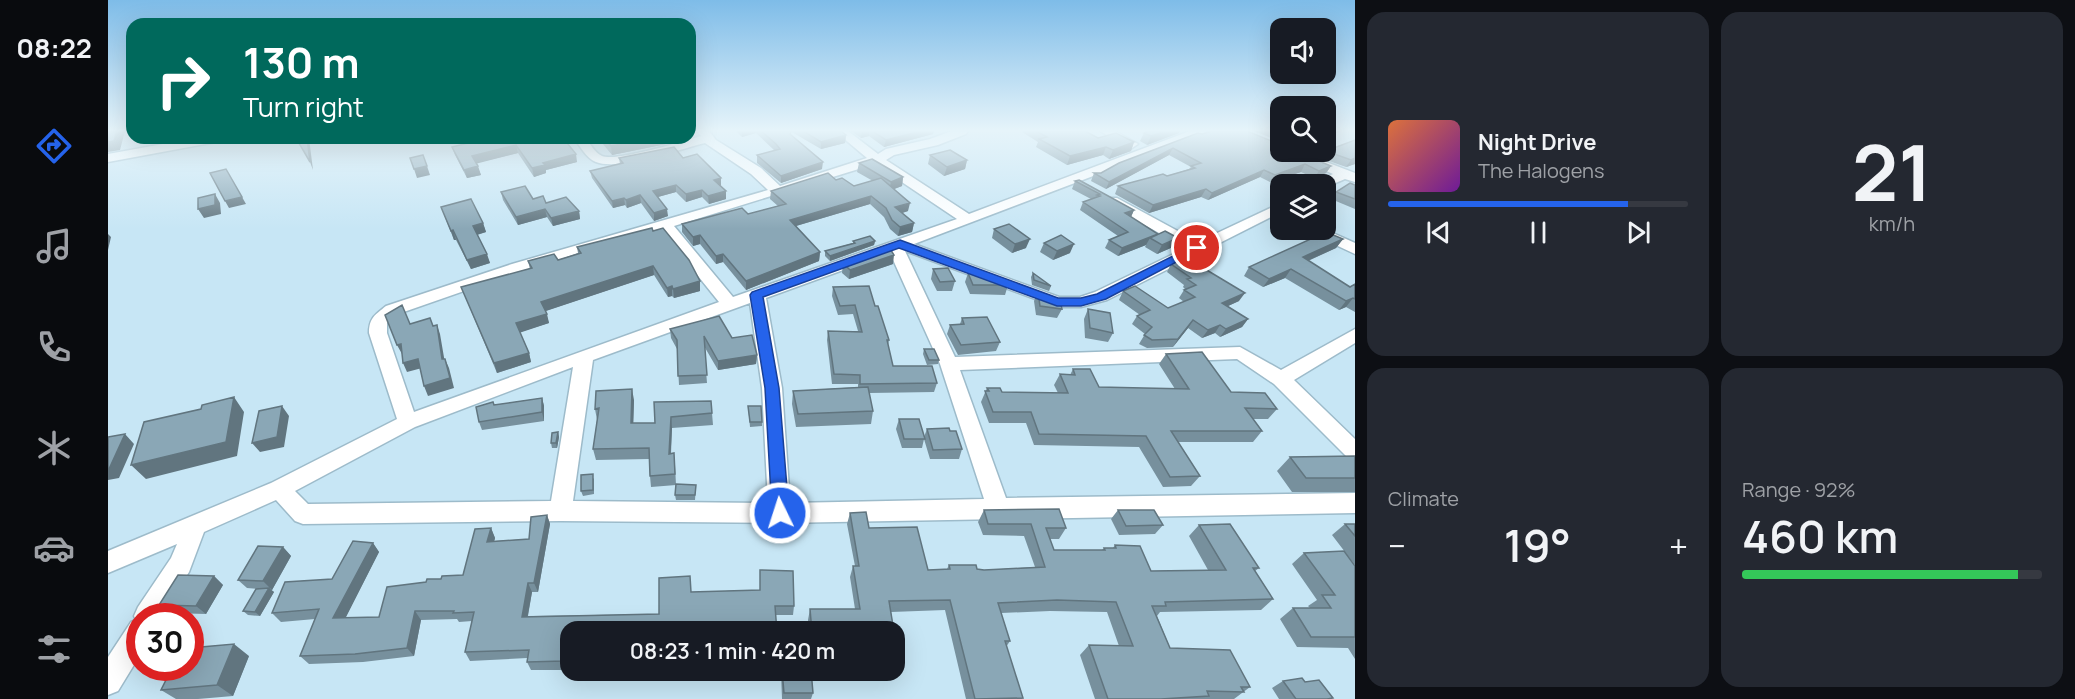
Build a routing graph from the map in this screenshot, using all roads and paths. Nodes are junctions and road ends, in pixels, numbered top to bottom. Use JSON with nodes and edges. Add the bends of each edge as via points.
{"nodes":[{"id":1,"x":744,"y":164,"type":"edge"},
{"id":2,"x":864,"y":164,"type":"edge"},
{"id":3,"x":881,"y":164,"type":"edge"},
{"id":4,"x":1126,"y":164,"type":"edge"},
{"id":5,"x":1319,"y":164,"type":"edge"},
{"id":6,"x":1349,"y":176,"type":"edge"},
{"id":7,"x":1086,"y":186,"type":"junction"},
{"id":8,"x":777,"y":191,"type":"junction"},
{"id":9,"x":1270,"y":214,"type":"edge"},
{"id":10,"x":968,"y":220,"type":"junction"},
{"id":11,"x":664,"y":224,"type":"junction"},
{"id":12,"x":1336,"y":240,"type":"edge"},
{"id":13,"x":897,"y":245,"type":"junction"},
{"id":14,"x":1197,"y":248,"type":"junction"},
{"id":15,"x":1355,"y":249,"type":"edge"},
{"id":16,"x":757,"y":295,"type":"junction"},
{"id":17,"x":729,"y":304,"type":"junction"},
{"id":18,"x":1355,"y":335,"type":"edge"},
{"id":19,"x":584,"y":356,"type":"junction"},
{"id":20,"x":949,"y":364,"type":"junction"},
{"id":21,"x":1281,"y":379,"type":"junction"},
{"id":22,"x":408,"y":422,"type":"junction"},
{"id":23,"x":1355,"y":452,"type":"edge"},
{"id":24,"x":279,"y":489,"type":"junction"},
{"id":25,"x":1355,"y":503,"type":"edge"},
{"id":26,"x":998,"y":508,"type":"junction"},
{"id":27,"x":561,"y":511,"type":"junction"},
{"id":28,"x":780,"y":513,"type":"junction"},
{"id":29,"x":194,"y":527,"type":"junction"},
{"id":30,"x":108,"y":562,"type":"edge"},
{"id":31,"x":156,"y":603,"type":"edge"},
{"id":32,"x":126,"y":653,"type":"edge"},
{"id":33,"x":108,"y":681,"type":"edge"}],
"edges":[{"from":1,"to":8,"type":"street"},
{"from":2,"to":8,"type":"street"},
{"from":3,"to":10,"type":"street"},
{"from":4,"to":7,"type":"street"},
{"from":5,"to":6,"type":"street"},
{"from":7,"to":10,"type":"street"},
{"from":7,"to":14,"type":"street"},
{"from":8,"to":11,"type":"street"},
{"from":9,"to":14,"type":"street"},
{"from":10,"to":13,"type":"street"},
{"from":11,"to":17,"type":"street"},
{"from":11,"to":22,"type":"street","via":[[518,267],[392,310],[378,321],[378,333]]},
{"from":12,"to":15,"type":"street"},
{"from":13,"to":14,"type":"street","via":[[1057,302],[1101,297]]},
{"from":13,"to":16,"type":"street"},
{"from":13,"to":20,"type":"street"},
{"from":16,"to":17,"type":"street"},
{"from":16,"to":28,"type":"street","via":[[772,388]]},
{"from":17,"to":19,"type":"street"},
{"from":18,"to":21,"type":"street"},
{"from":19,"to":22,"type":"street"},
{"from":19,"to":27,"type":"street"},
{"from":20,"to":21,"type":"street","via":[[1240,353]]},
{"from":20,"to":26,"type":"street"},
{"from":21,"to":23,"type":"street"},
{"from":22,"to":24,"type":"street"},
{"from":24,"to":27,"type":"street","via":[[303,514]]},
{"from":24,"to":29,"type":"street"},
{"from":25,"to":26,"type":"street"},
{"from":26,"to":28,"type":"street"},
{"from":27,"to":28,"type":"street"},
{"from":29,"to":30,"type":"street"},
{"from":29,"to":31,"type":"street","via":[[181,564]]},
{"from":32,"to":33,"type":"street"}]}
